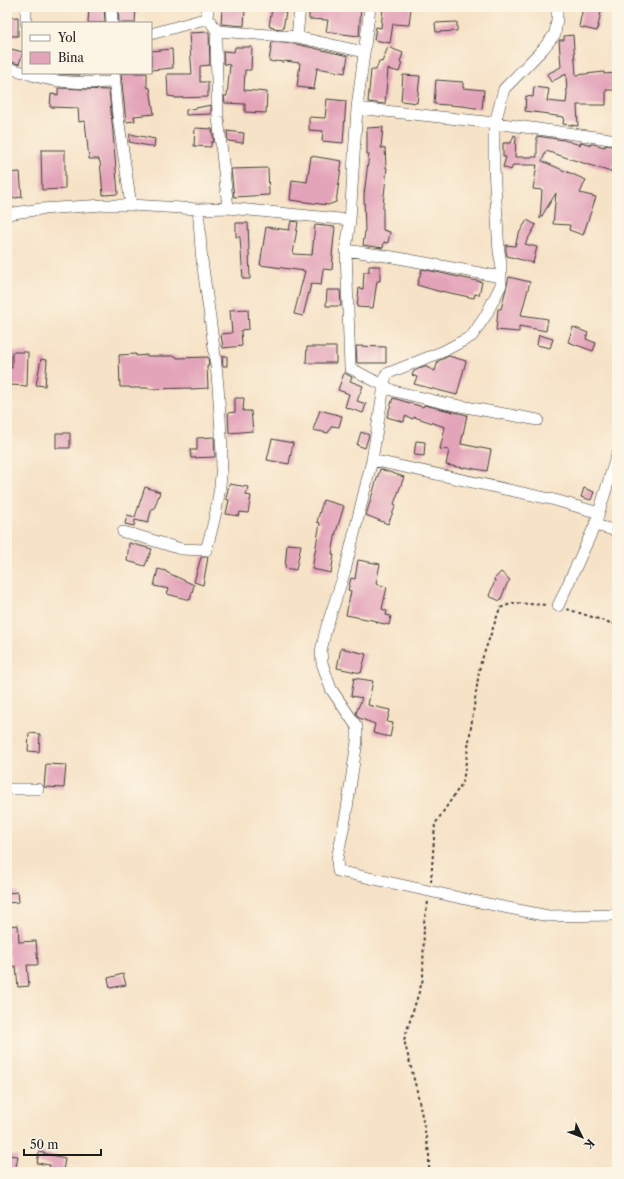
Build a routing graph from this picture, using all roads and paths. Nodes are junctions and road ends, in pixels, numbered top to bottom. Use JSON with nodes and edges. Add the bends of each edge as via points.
{"nodes":[{"id":1,"x":26,"y":7,"type":"edge"},
{"id":2,"x":111,"y":7,"type":"edge"},
{"id":3,"x":300,"y":7,"type":"edge"},
{"id":4,"x":370,"y":7,"type":"edge"},
{"id":5,"x":557,"y":7,"type":"edge"},
{"id":6,"x":207,"y":13,"type":"edge"},
{"id":7,"x":26,"y":22,"type":"edge"},
{"id":8,"x":112,"y":22,"type":"edge"},
{"id":9,"x":217,"y":31,"type":"junction"},
{"id":10,"x":152,"y":34,"type":"edge"},
{"id":11,"x":297,"y":37,"type":"junction"},
{"id":12,"x":364,"y":52,"type":"junction"},
{"id":13,"x":7,"y":68,"type":"edge"},
{"id":14,"x":22,"y":72,"type":"edge"},
{"id":15,"x":28,"y":74,"type":"edge"},
{"id":16,"x":114,"y":77,"type":"edge"},
{"id":17,"x":357,"y":108,"type":"junction"},
{"id":18,"x":495,"y":123,"type":"junction"},
{"id":19,"x":617,"y":140,"type":"edge"},
{"id":20,"x":131,"y":205,"type":"junction"},
{"id":21,"x":198,"y":208,"type":"junction"},
{"id":22,"x":228,"y":208,"type":"junction"},
{"id":23,"x":7,"y":214,"type":"edge"},
{"id":24,"x":350,"y":220,"type":"junction"},
{"id":25,"x":346,"y":250,"type":"junction"},
{"id":26,"x":501,"y":277,"type":"junction"},
{"id":27,"x":384,"y":386,"type":"junction"},
{"id":28,"x":538,"y":420,"type":"dead end"},
{"id":29,"x":617,"y":454,"type":"edge"},
{"id":30,"x":372,"y":460,"type":"junction"},
{"id":31,"x":599,"y":513,"type":"junction"},
{"id":32,"x":595,"y":525,"type":"junction"},
{"id":33,"x":617,"y":531,"type":"edge"},
{"id":34,"x":123,"y":532,"type":"dead end"},
{"id":35,"x":558,"y":606,"type":"junction"},
{"id":36,"x":617,"y":625,"type":"edge"},
{"id":37,"x":7,"y":789,"type":"edge"},
{"id":38,"x":38,"y":789,"type":"dead end"},
{"id":39,"x":430,"y":891,"type":"junction"},
{"id":40,"x":617,"y":915,"type":"edge"},
{"id":41,"x":429,"y":1172,"type":"edge"}],
"edges":[{"from":1,"to":7,"type":"street"},
{"from":2,"to":8,"type":"street"},
{"from":3,"to":11,"type":"street"},
{"from":4,"to":12,"type":"street"},
{"from":5,"to":18,"type":"street","via":[[555,34],[504,90]]},
{"from":6,"to":9,"type":"street"},
{"from":6,"to":10,"type":"street"},
{"from":9,"to":11,"type":"street"},
{"from":9,"to":22,"type":"street","via":[[218,117]]},
{"from":11,"to":12,"type":"street"},
{"from":12,"to":17,"type":"street"},
{"from":13,"to":14,"type":"street"},
{"from":15,"to":16,"type":"street","via":[[46,79],[82,83]]},
{"from":16,"to":20,"type":"street"},
{"from":17,"to":18,"type":"street"},
{"from":17,"to":24,"type":"street"},
{"from":18,"to":19,"type":"street"},
{"from":18,"to":26,"type":"street","via":[[494,168]]},
{"from":20,"to":21,"type":"street"},
{"from":20,"to":23,"type":"street","via":[[41,209]]},
{"from":21,"to":22,"type":"street"},
{"from":21,"to":34,"type":"street","via":[[219,390],[222,460],[217,506],[206,550],[181,549]]},
{"from":22,"to":24,"type":"street"},
{"from":24,"to":25,"type":"street"},
{"from":25,"to":26,"type":"street"},
{"from":25,"to":27,"type":"street","via":[[350,368]]},
{"from":26,"to":27,"type":"street","via":[[501,285],[472,336],[444,351],[386,374]]},
{"from":27,"to":28,"type":"street","via":[[444,404]]},
{"from":27,"to":30,"type":"street"},
{"from":29,"to":31,"type":"street"},
{"from":30,"to":31,"type":"street","via":[[555,500]]},
{"from":30,"to":39,"type":"street","via":[[345,571],[321,651],[322,663],[331,689],[357,727],[346,815],[337,859],[338,871]]},
{"from":31,"to":32,"type":"street"},
{"from":32,"to":33,"type":"street"},
{"from":32,"to":35,"type":"street"},
{"from":35,"to":36,"type":"path"},
{"from":35,"to":39,"type":"path","via":[[513,603],[500,608],[480,665],[463,782],[435,824]]},
{"from":37,"to":38,"type":"street"},
{"from":39,"to":40,"type":"street","via":[[548,916]]},
{"from":39,"to":41,"type":"path","via":[[424,922],[424,979],[404,1040],[424,1126],[429,1153]]}]}
